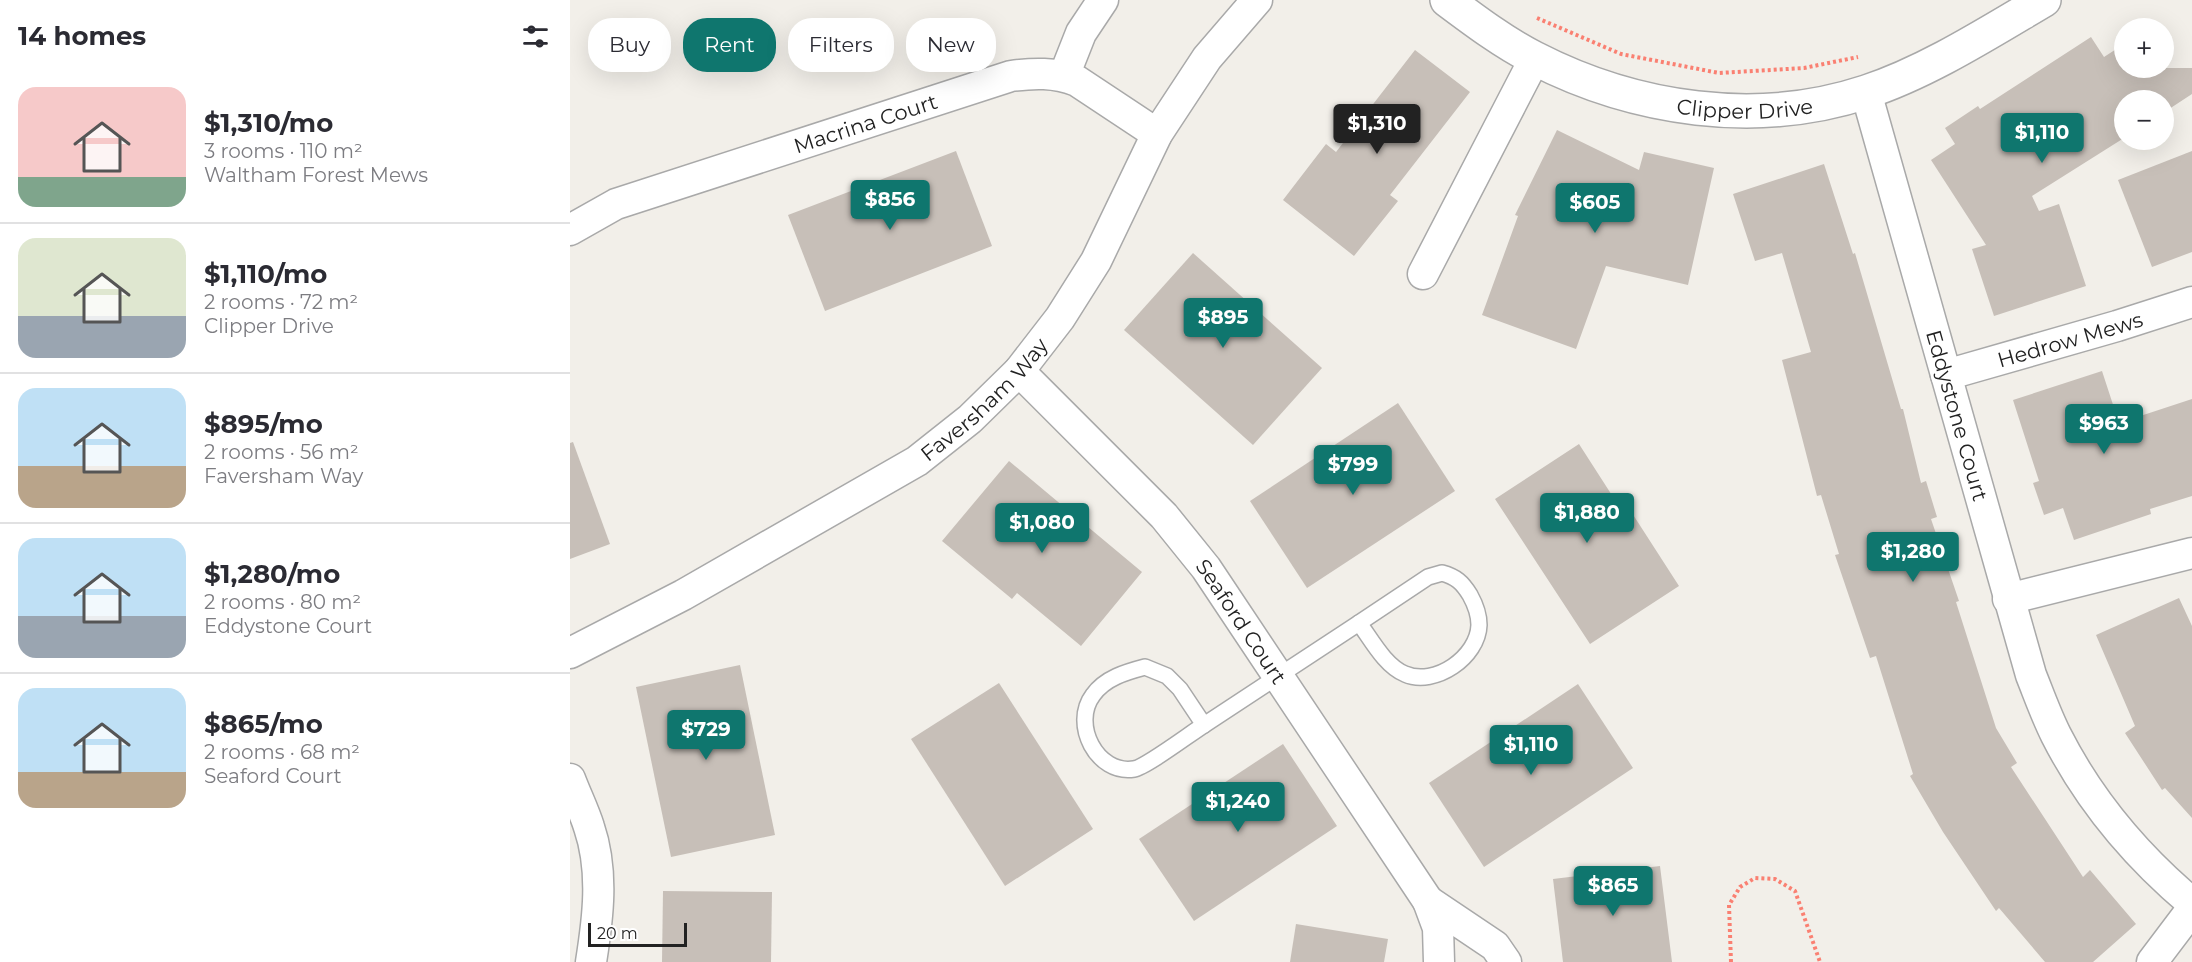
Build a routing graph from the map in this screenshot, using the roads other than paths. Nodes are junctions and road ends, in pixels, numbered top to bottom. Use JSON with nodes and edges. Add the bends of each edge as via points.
{"nodes":[{"id":1,"x":1103,"y":0,"type":"edge"},
{"id":2,"x":1257,"y":0,"type":"edge"},
{"id":3,"x":1447,"y":0,"type":"edge"},
{"id":4,"x":2044,"y":0,"type":"edge"},
{"id":5,"x":1535,"y":58,"type":"junction"},
{"id":6,"x":1064,"y":76,"type":"junction"},
{"id":7,"x":1866,"y":92,"type":"junction"},
{"id":8,"x":1157,"y":134,"type":"junction"},
{"id":9,"x":570,"y":230,"type":"edge"},
{"id":10,"x":1423,"y":274,"type":"dead end"},
{"id":11,"x":2192,"y":302,"type":"edge"},
{"id":12,"x":1018,"y":371,"type":"junction"},
{"id":13,"x":1946,"y":375,"type":"junction"},
{"id":14,"x":2192,"y":552,"type":"edge"},
{"id":15,"x":2008,"y":599,"type":"junction"},
{"id":16,"x":1359,"y":623,"type":"junction"},
{"id":17,"x":570,"y":653,"type":"edge"},
{"id":18,"x":1278,"y":677,"type":"junction"},
{"id":19,"x":1204,"y":725,"type":"junction"},
{"id":20,"x":570,"y":779,"type":"edge"},
{"id":21,"x":1428,"y":901,"type":"junction"},
{"id":22,"x":2192,"y":903,"type":"edge"},
{"id":23,"x":2192,"y":909,"type":"edge"},
{"id":24,"x":591,"y":962,"type":"edge"},
{"id":25,"x":1439,"y":962,"type":"edge"},
{"id":26,"x":1506,"y":962,"type":"edge"},
{"id":27,"x":2152,"y":962,"type":"edge"}],
"edges":[{"from":1,"to":6,"type":"street","via":[[1081,33]]},
{"from":2,"to":8,"type":"street","name":"Faversham Way","via":[[1207,58]]},
{"from":3,"to":5,"type":"street","name":"Clipper Drive"},
{"from":4,"to":7,"type":"street","name":"Clipper Drive","via":[[1950,54]]},
{"from":5,"to":7,"type":"street","name":"Clipper Drive","via":[[1592,83],[1662,103],[1717,111],[1817,105]]},
{"from":5,"to":10,"type":"street"},
{"from":6,"to":8,"type":"street","name":"Macrina Court"},
{"from":6,"to":9,"type":"street","name":"Macrina Court","via":[[1039,72],[1011,76],[616,204]]},
{"from":7,"to":13,"type":"street","name":"Eddystone Court"},
{"from":8,"to":12,"type":"street","name":"Faversham Way","via":[[1096,261],[1060,318]]},
{"from":11,"to":13,"type":"street","name":"Hedrow Mews"},
{"from":12,"to":17,"type":"street","name":"Faversham Way","via":[[970,419],[917,461],[683,595]]},
{"from":12,"to":18,"type":"street","name":"Seaford Court","via":[[1164,516],[1206,568]]},
{"from":13,"to":15,"type":"street","name":"Eddystone Court"},
{"from":14,"to":15,"type":"street"},
{"from":15,"to":22,"type":"street","name":"Eddystone Court","via":[[2031,675],[2056,735],[2088,791],[2128,843]]},
{"from":16,"to":16,"type":"lane","via":[[1393,667],[1406,675],[1424,678],[1444,672],[1464,657],[1479,626],[1476,605],[1466,587],[1456,577],[1442,573],[1428,577]]},
{"from":16,"to":18,"type":"lane"},
{"from":18,"to":19,"type":"lane"},
{"from":18,"to":21,"type":"street","name":"Seaford Court"},
{"from":19,"to":19,"type":"lane","via":[[1137,769],[1121,770],[1109,766],[1093,748],[1085,731],[1085,712],[1093,695],[1107,681],[1145,668],[1167,676]]},
{"from":20,"to":24,"type":"street","via":[[590,829],[598,873],[598,918]]},
{"from":21,"to":25,"type":"street","name":"Seaford Court","via":[[1438,928]]},
{"from":21,"to":26,"type":"street","name":"Seaford Court","via":[[1495,946]]},
{"from":23,"to":27,"type":"street"}]}
